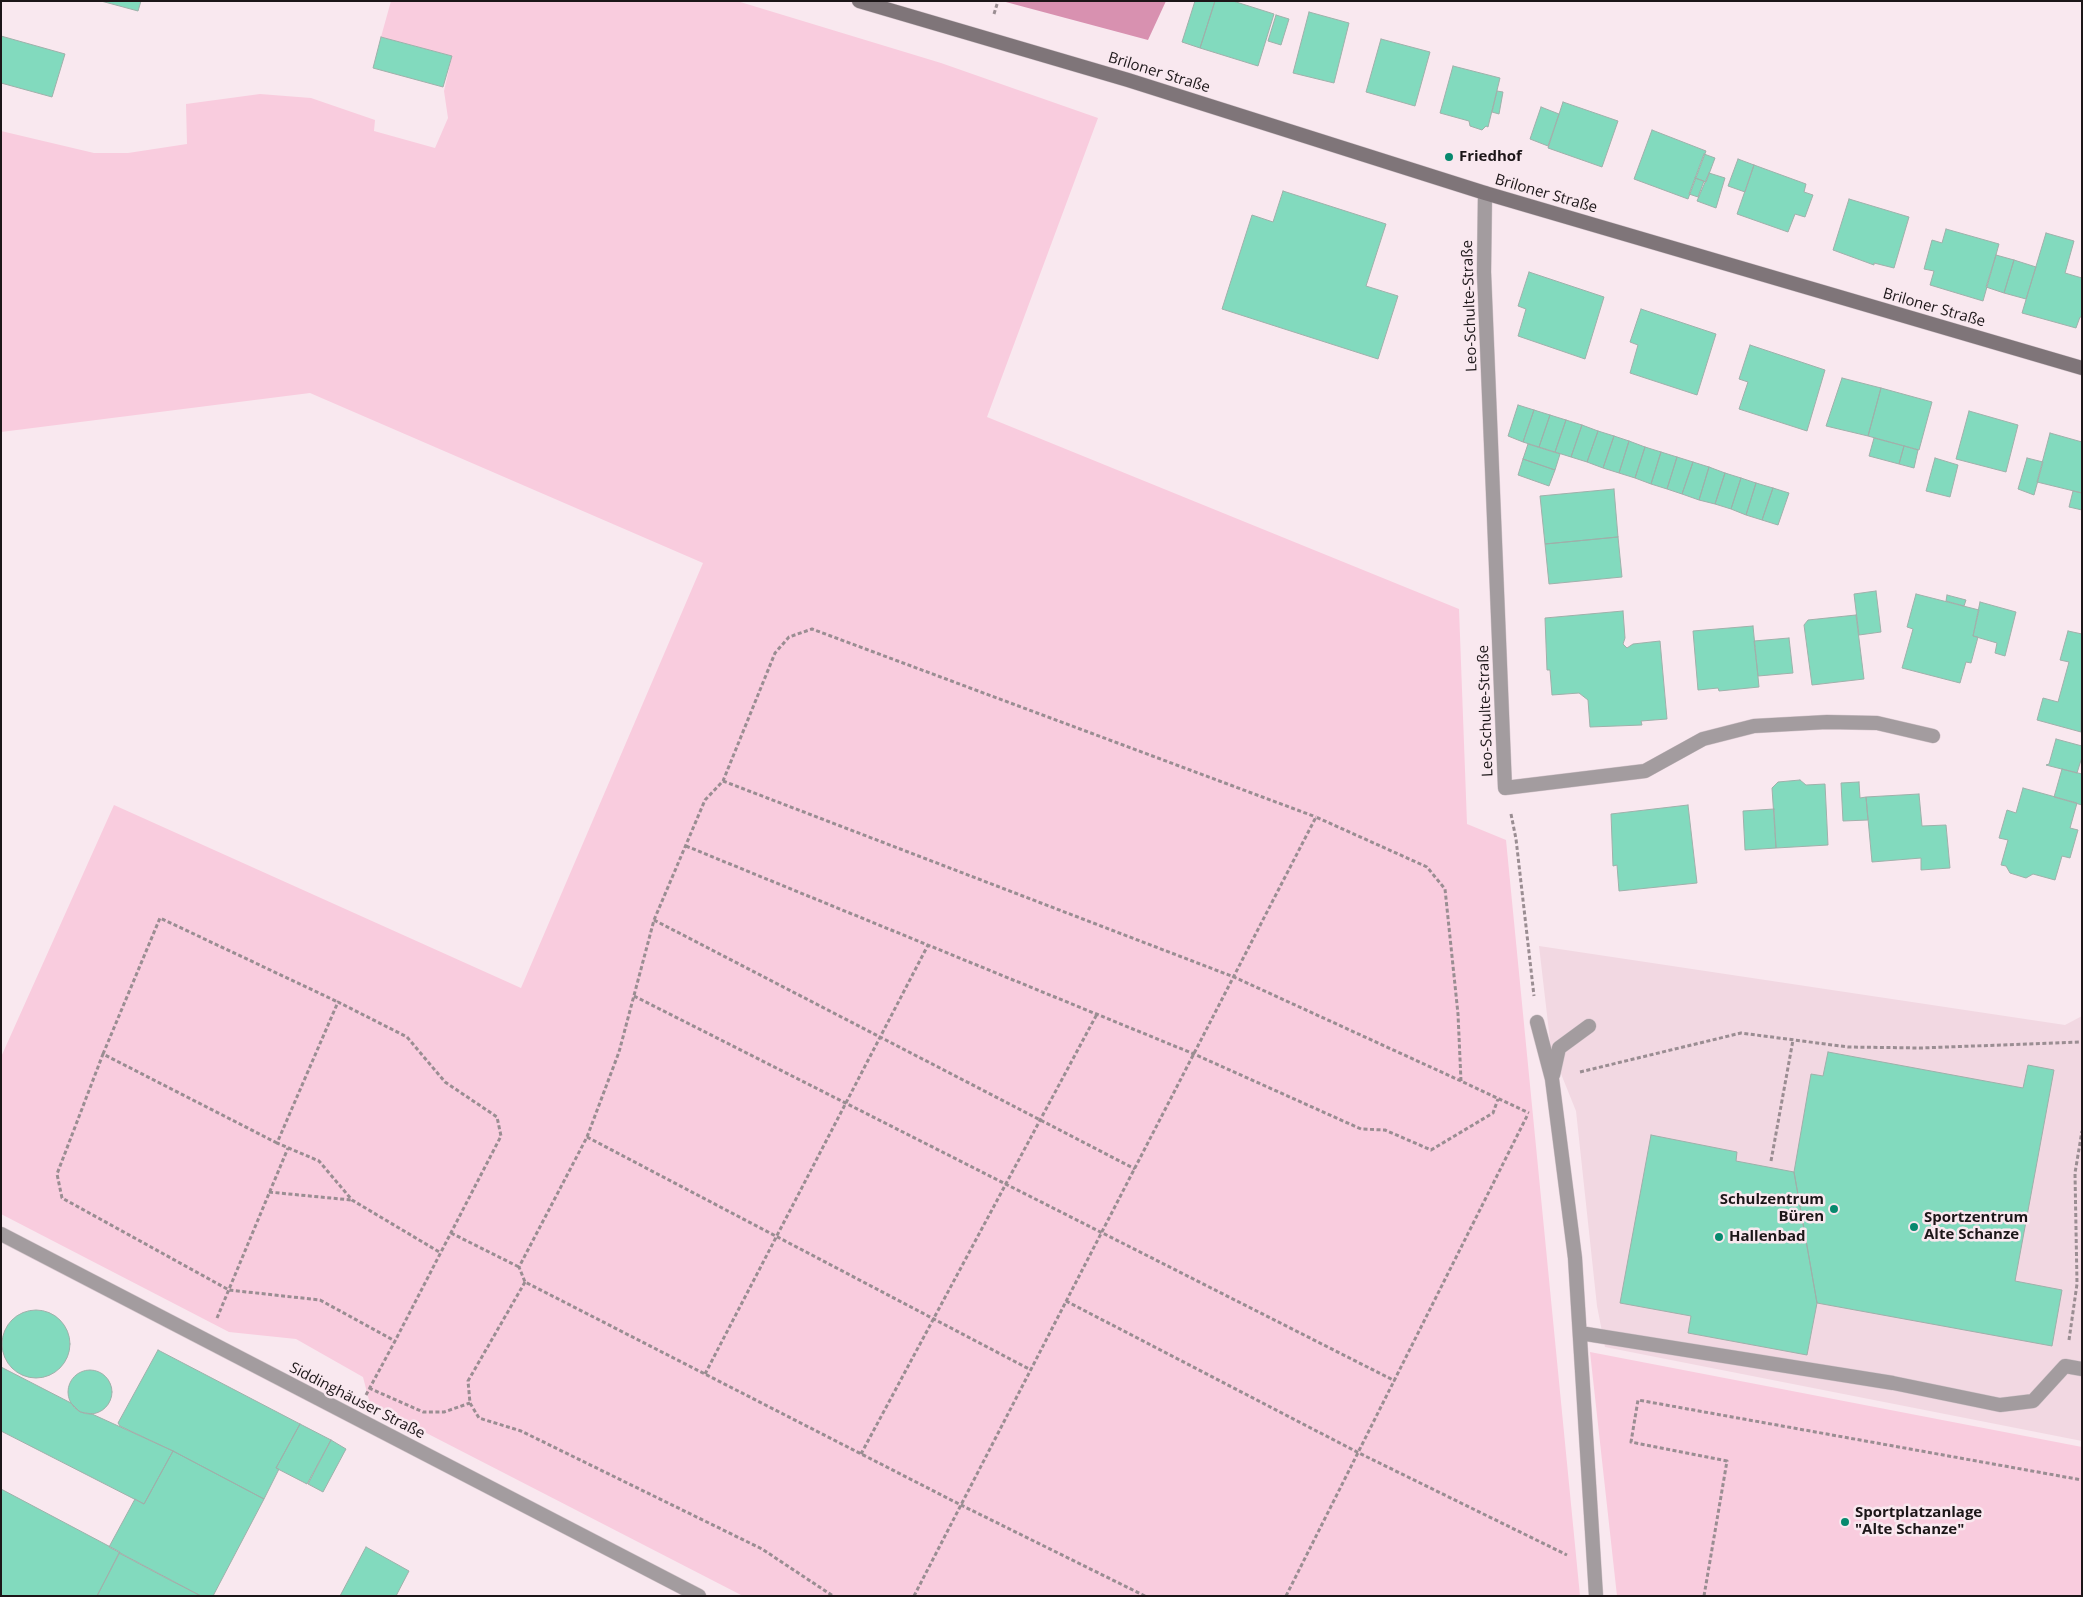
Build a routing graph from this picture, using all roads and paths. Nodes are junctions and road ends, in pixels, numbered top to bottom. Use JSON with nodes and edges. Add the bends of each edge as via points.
{"nodes":[{"id":1,"x":859,"y":1,"type":"edge"},
{"id":2,"x":1485,"y":193,"type":"junction"},
{"id":3,"x":2082,"y":368,"type":"edge"},
{"id":4,"x":1933,"y":736,"type":"dead end"},
{"id":5,"x":723,"y":781,"type":"junction"},
{"id":6,"x":1505,"y":788,"type":"junction"},
{"id":7,"x":1316,"y":817,"type":"junction"},
{"id":8,"x":686,"y":846,"type":"junction"},
{"id":9,"x":654,"y":920,"type":"junction"},
{"id":10,"x":928,"y":945,"type":"junction"},
{"id":11,"x":1234,"y":977,"type":"junction"},
{"id":12,"x":634,"y":996,"type":"junction"},
{"id":13,"x":338,"y":1002,"type":"junction"},
{"id":14,"x":1097,"y":1014,"type":"junction"},
{"id":15,"x":1537,"y":1022,"type":"joint"},
{"id":16,"x":1589,"y":1026,"type":"dead end"},
{"id":17,"x":880,"y":1036,"type":"junction"},
{"id":18,"x":1793,"y":1040,"type":"junction"},
{"id":19,"x":2082,"y":1042,"type":"edge"},
{"id":20,"x":103,"y":1054,"type":"junction"},
{"id":21,"x":1194,"y":1054,"type":"junction"},
{"id":22,"x":1552,"y":1079,"type":"junction"},
{"id":23,"x":1461,"y":1081,"type":"junction"},
{"id":24,"x":1498,"y":1098,"type":"junction"},
{"id":25,"x":845,"y":1103,"type":"junction"},
{"id":26,"x":1529,"y":1113,"type":"junction"},
{"id":27,"x":1040,"y":1120,"type":"junction"},
{"id":28,"x":1557,"y":1120,"type":"junction"},
{"id":29,"x":2082,"y":1131,"type":"edge"},
{"id":30,"x":587,"y":1137,"type":"junction"},
{"id":31,"x":276,"y":1143,"type":"junction"},
{"id":32,"x":288,"y":1148,"type":"junction"},
{"id":33,"x":1771,"y":1161,"type":"dead end"},
{"id":34,"x":1135,"y":1169,"type":"junction"},
{"id":35,"x":1006,"y":1184,"type":"junction"},
{"id":36,"x":269,"y":1192,"type":"junction"},
{"id":37,"x":352,"y":1200,"type":"junction"},
{"id":38,"x":1102,"y":1232,"type":"junction"},
{"id":39,"x":1,"y":1234,"type":"edge"},
{"id":40,"x":451,"y":1234,"type":"junction"},
{"id":41,"x":776,"y":1236,"type":"junction"},
{"id":42,"x":440,"y":1253,"type":"junction"},
{"id":43,"x":519,"y":1267,"type":"junction"},
{"id":44,"x":525,"y":1282,"type":"junction"},
{"id":45,"x":229,"y":1290,"type":"junction"},
{"id":46,"x":1066,"y":1302,"type":"junction"},
{"id":47,"x":934,"y":1319,"type":"junction"},
{"id":48,"x":1580,"y":1333,"type":"junction"},
{"id":49,"x":207,"y":1341,"type":"junction"},
{"id":50,"x":395,"y":1341,"type":"junction"},
{"id":51,"x":2065,"y":1366,"type":"junction"},
{"id":52,"x":2082,"y":1369,"type":"edge"},
{"id":53,"x":1031,"y":1370,"type":"junction"},
{"id":54,"x":704,"y":1374,"type":"junction"},
{"id":55,"x":1395,"y":1381,"type":"junction"},
{"id":56,"x":369,"y":1388,"type":"junction"},
{"id":57,"x":470,"y":1403,"type":"junction"},
{"id":58,"x":354,"y":1417,"type":"junction"},
{"id":59,"x":1359,"y":1453,"type":"junction"},
{"id":60,"x":861,"y":1454,"type":"junction"},
{"id":61,"x":2082,"y":1480,"type":"edge"},
{"id":62,"x":961,"y":1505,"type":"junction"},
{"id":63,"x":1592,"y":1557,"type":"junction"},
{"id":64,"x":699,"y":1596,"type":"edge"},
{"id":65,"x":833,"y":1596,"type":"edge"},
{"id":66,"x":914,"y":1596,"type":"edge"},
{"id":67,"x":1145,"y":1596,"type":"edge"},
{"id":68,"x":1286,"y":1596,"type":"edge"},
{"id":69,"x":1596,"y":1596,"type":"edge"},
{"id":70,"x":1704,"y":1596,"type":"edge"}],
"edges":[{"from":1,"to":2,"type":"main road","name":"Briloner Straße","via":[[1128,80]]},
{"from":2,"to":3,"type":"main road","name":"Briloner Straße"},
{"from":2,"to":6,"type":"street","name":"Leo-Schulte-Straße","via":[[1484,272]]},
{"from":4,"to":6,"type":"street","name":"Leo-Schulte-Straße","via":[[1877,723],[1754,726],[1703,739],[1645,771]]},
{"from":5,"to":7,"type":"path","via":[[775,653],[789,636],[812,629]]},
{"from":5,"to":8,"type":"path","via":[[705,800]]},
{"from":5,"to":11,"type":"path"},
{"from":6,"to":15,"type":"path","via":[[1516,839]]},
{"from":7,"to":11,"type":"path"},
{"from":7,"to":23,"type":"path","via":[[1427,867],[1446,888]]},
{"from":8,"to":9,"type":"path"},
{"from":8,"to":10,"type":"path"},
{"from":9,"to":12,"type":"path"},
{"from":9,"to":17,"type":"path"},
{"from":10,"to":14,"type":"path"},
{"from":10,"to":17,"type":"path"},
{"from":11,"to":21,"type":"path"},
{"from":11,"to":23,"type":"path"},
{"from":12,"to":25,"type":"path"},
{"from":12,"to":30,"type":"path","via":[[619,1052]]},
{"from":13,"to":20,"type":"path","via":[[160,918]]},
{"from":13,"to":31,"type":"path"},
{"from":13,"to":40,"type":"path","via":[[407,1037],[445,1082],[498,1117],[502,1136]]},
{"from":14,"to":21,"type":"path"},
{"from":14,"to":27,"type":"path"},
{"from":15,"to":22,"type":"street"},
{"from":16,"to":22,"type":"street","via":[[1559,1048]]},
{"from":17,"to":25,"type":"path"},
{"from":17,"to":27,"type":"path"},
{"from":18,"to":19,"type":"path","via":[[1848,1047],[1911,1048]]},
{"from":18,"to":22,"type":"path","via":[[1741,1034]]},
{"from":18,"to":33,"type":"path"},
{"from":20,"to":31,"type":"path"},
{"from":20,"to":45,"type":"path","via":[[57,1174],[62,1198]]},
{"from":21,"to":24,"type":"path","via":[[1360,1129],[1385,1130],[1431,1150],[1494,1113]]},
{"from":21,"to":34,"type":"path"},
{"from":22,"to":28,"type":"street"},
{"from":23,"to":24,"type":"path"},
{"from":24,"to":26,"type":"path"},
{"from":25,"to":35,"type":"path"},
{"from":25,"to":41,"type":"path"},
{"from":26,"to":28,"type":"path"},
{"from":26,"to":55,"type":"path"},
{"from":27,"to":34,"type":"path"},
{"from":27,"to":35,"type":"path"},
{"from":28,"to":48,"type":"street","via":[[1576,1258]]},
{"from":29,"to":51,"type":"path","via":[[2075,1173],[2077,1284]]},
{"from":30,"to":41,"type":"path"},
{"from":30,"to":43,"type":"path"},
{"from":31,"to":32,"type":"path"},
{"from":32,"to":36,"type":"path"},
{"from":32,"to":37,"type":"path","via":[[319,1161]]},
{"from":34,"to":38,"type":"path"},
{"from":35,"to":38,"type":"path"},
{"from":35,"to":47,"type":"path"},
{"from":36,"to":37,"type":"path"},
{"from":36,"to":45,"type":"path"},
{"from":37,"to":42,"type":"path"},
{"from":38,"to":46,"type":"path"},
{"from":38,"to":55,"type":"path"},
{"from":39,"to":49,"type":"street","name":"Siddinghäuser Straße"},
{"from":40,"to":42,"type":"path"},
{"from":40,"to":43,"type":"path"},
{"from":41,"to":47,"type":"path"},
{"from":41,"to":54,"type":"path"},
{"from":42,"to":50,"type":"path"},
{"from":43,"to":44,"type":"path"},
{"from":44,"to":54,"type":"path"},
{"from":44,"to":57,"type":"path","via":[[468,1381]]},
{"from":45,"to":49,"type":"path"},
{"from":45,"to":50,"type":"path","via":[[320,1300]]},
{"from":46,"to":53,"type":"path"},
{"from":46,"to":59,"type":"path"},
{"from":47,"to":53,"type":"path"},
{"from":47,"to":60,"type":"path"},
{"from":48,"to":51,"type":"street","via":[[1893,1384],[2000,1405],[2032,1401]]},
{"from":48,"to":63,"type":"street"},
{"from":49,"to":58,"type":"street","name":"Siddinghäuser Straße"},
{"from":50,"to":56,"type":"path"},
{"from":51,"to":52,"type":"street"},
{"from":53,"to":62,"type":"path"},
{"from":54,"to":60,"type":"path"},
{"from":55,"to":59,"type":"path"},
{"from":56,"to":57,"type":"path","via":[[423,1412],[444,1412]]},
{"from":56,"to":58,"type":"path"},
{"from":57,"to":65,"type":"path","via":[[479,1418],[521,1431],[762,1549]]},
{"from":58,"to":64,"type":"street","name":"Siddinghäuser Straße"},
{"from":59,"to":63,"type":"path","via":[[1569,1556]]},
{"from":59,"to":68,"type":"path"},
{"from":60,"to":62,"type":"path"},
{"from":61,"to":70,"type":"path","via":[[1638,1400],[1631,1442],[1727,1461]]},
{"from":62,"to":66,"type":"path"},
{"from":62,"to":67,"type":"path"},
{"from":63,"to":69,"type":"street"}]}
